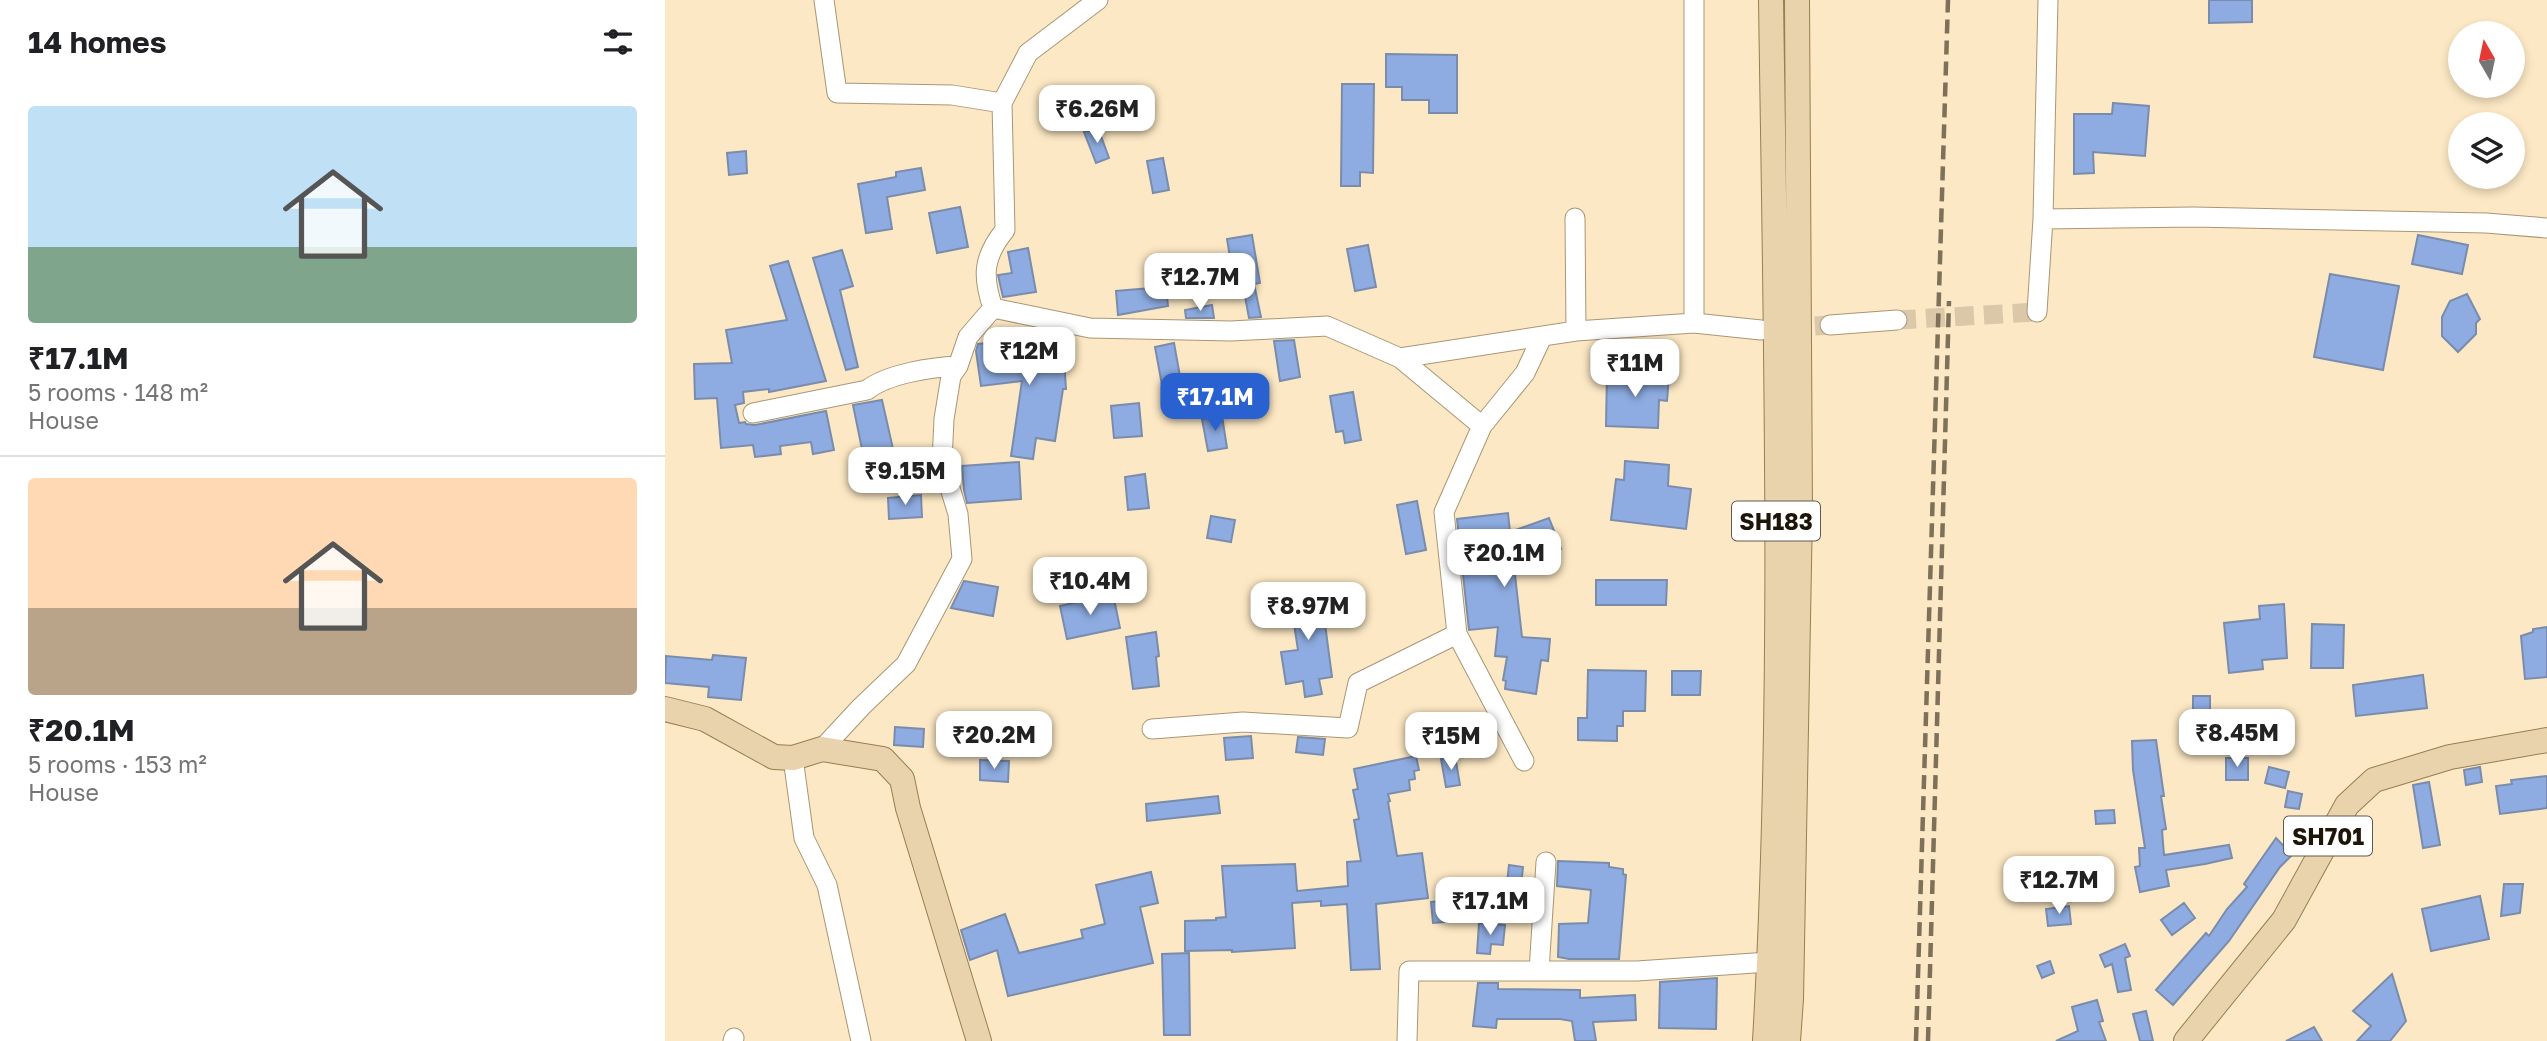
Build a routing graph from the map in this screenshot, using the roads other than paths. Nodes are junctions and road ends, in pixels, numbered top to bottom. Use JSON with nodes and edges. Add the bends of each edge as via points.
{"nodes":[{"id":1,"x":824,"y":0,"type":"edge"},
{"id":2,"x":1098,"y":0,"type":"edge"},
{"id":3,"x":1694,"y":0,"type":"edge"},
{"id":4,"x":1771,"y":0,"type":"edge"},
{"id":5,"x":1797,"y":0,"type":"edge"},
{"id":6,"x":2048,"y":0,"type":"edge"},
{"id":7,"x":1002,"y":103,"type":"junction"},
{"id":8,"x":1574,"y":218,"type":"dead end"},
{"id":9,"x":2043,"y":219,"type":"junction"},
{"id":10,"x":2547,"y":228,"type":"edge"},
{"id":11,"x":993,"y":308,"type":"junction"},
{"id":12,"x":2037,"y":312,"type":"dead end"},
{"id":13,"x":1897,"y":320,"type":"tunnel mouth"},
{"id":14,"x":1693,"y":323,"type":"junction"},
{"id":15,"x":1830,"y":325,"type":"tunnel mouth"},
{"id":16,"x":1761,"y":330,"type":"dead end"},
{"id":17,"x":1576,"y":331,"type":"junction"},
{"id":18,"x":1542,"y":337,"type":"junction"},
{"id":19,"x":1400,"y":358,"type":"junction"},
{"id":20,"x":958,"y":366,"type":"junction"},
{"id":21,"x":753,"y":413,"type":"dead end"},
{"id":22,"x":1482,"y":425,"type":"junction"},
{"id":23,"x":1457,"y":634,"type":"junction"},
{"id":24,"x":665,"y":709,"type":"edge"},
{"id":25,"x":1151,"y":729,"type":"dead end"},
{"id":26,"x":2547,"y":740,"type":"edge"},
{"id":27,"x":822,"y":749,"type":"junction"},
{"id":28,"x":793,"y":758,"type":"junction"},
{"id":29,"x":1524,"y":761,"type":"dead end"},
{"id":30,"x":1546,"y":862,"type":"dead end"},
{"id":31,"x":1769,"y":962,"type":"junction"},
{"id":32,"x":1539,"y":971,"type":"junction"},
{"id":33,"x":861,"y":1041,"type":"edge"},
{"id":34,"x":979,"y":1041,"type":"edge"},
{"id":35,"x":1407,"y":1041,"type":"edge"},
{"id":36,"x":1765,"y":1041,"type":"edge"},
{"id":37,"x":1788,"y":1041,"type":"edge"},
{"id":38,"x":2186,"y":1041,"type":"edge"}],
"edges":[{"from":1,"to":7,"type":"street","via":[[837,93],[952,95]]},
{"from":2,"to":7,"type":"street","via":[[1028,53]]},
{"from":3,"to":14,"type":"street"},
{"from":4,"to":31,"type":"main road","number":"SH183","via":[[1776,684]]},
{"from":5,"to":37,"type":"main road","via":[[1800,511]]},
{"from":6,"to":9,"type":"street"},
{"from":7,"to":11,"type":"street","via":[[1005,230],[992,245],[985,272]]},
{"from":8,"to":17,"type":"street"},
{"from":9,"to":10,"type":"street","via":[[2208,217]]},
{"from":9,"to":12,"type":"street"},
{"from":11,"to":19,"type":"street","via":[[1090,328],[1231,331],[1327,326]]},
{"from":11,"to":20,"type":"street","via":[[968,337]]},
{"from":13,"to":15,"type":"street"},
{"from":14,"to":16,"type":"street"},
{"from":14,"to":17,"type":"street"},
{"from":17,"to":18,"type":"street"},
{"from":18,"to":19,"type":"street"},
{"from":18,"to":22,"type":"street","via":[[1525,373]]},
{"from":19,"to":22,"type":"street"},
{"from":20,"to":21,"type":"street","via":[[940,366],[877,382],[867,390]]},
{"from":20,"to":27,"type":"street","via":[[951,376],[942,461],[958,514],[962,559],[907,664]]},
{"from":22,"to":23,"type":"street","via":[[1444,512]]},
{"from":23,"to":25,"type":"street","via":[[1358,683],[1348,728],[1243,722]]},
{"from":23,"to":29,"type":"street"},
{"from":24,"to":28,"type":"main road","via":[[705,719],[774,757]]},
{"from":26,"to":38,"type":"main road","number":"SH701","via":[[2449,757],[2374,780],[2347,805],[2284,920]]},
{"from":27,"to":28,"type":"main road"},
{"from":27,"to":34,"type":"main road","via":[[883,759],[902,779]]},
{"from":28,"to":33,"type":"street","via":[[804,838],[827,885]]},
{"from":30,"to":32,"type":"street"},
{"from":31,"to":32,"type":"street","via":[[1637,971]]},
{"from":31,"to":36,"type":"main road","number":"SH183"},
{"from":32,"to":35,"type":"street","via":[[1409,971]]}]}
